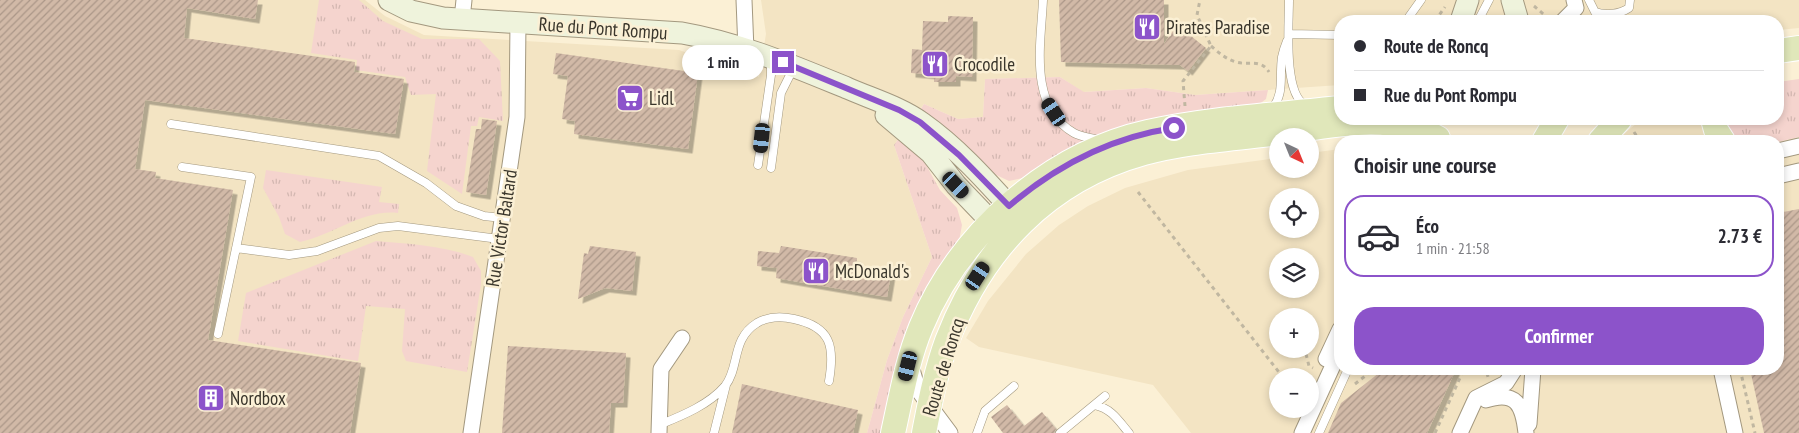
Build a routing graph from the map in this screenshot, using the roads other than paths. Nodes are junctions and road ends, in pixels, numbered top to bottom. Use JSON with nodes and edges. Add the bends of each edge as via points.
{"nodes":[{"id":1,"x":389,"y":0,"type":"edge"},
{"id":2,"x":744,"y":0,"type":"edge"},
{"id":3,"x":1043,"y":0,"type":"edge"},
{"id":4,"x":1289,"y":0,"type":"edge"},
{"id":5,"x":1421,"y":0,"type":"edge"},
{"id":6,"x":1468,"y":0,"type":"edge"},
{"id":7,"x":1489,"y":0,"type":"edge"},
{"id":8,"x":1512,"y":0,"type":"edge"},
{"id":9,"x":1574,"y":0,"type":"edge"},
{"id":10,"x":1589,"y":0,"type":"edge"},
{"id":11,"x":1630,"y":0,"type":"edge"},
{"id":12,"x":463,"y":9,"type":"edge"},
{"id":13,"x":1410,"y":15,"type":"edge"},
{"id":14,"x":1463,"y":15,"type":"edge"},
{"id":15,"x":1481,"y":15,"type":"edge"},
{"id":16,"x":1516,"y":15,"type":"edge"},
{"id":17,"x":1569,"y":15,"type":"edge"},
{"id":18,"x":518,"y":22,"type":"junction"},
{"id":19,"x":1289,"y":34,"type":"junction"},
{"id":20,"x":1334,"y":35,"type":"edge"},
{"id":21,"x":746,"y":50,"type":"junction"},
{"id":22,"x":771,"y":58,"type":"junction"},
{"id":23,"x":795,"y":66,"type":"junction"},
{"id":24,"x":1334,"y":108,"type":"edge"},
{"id":25,"x":1315,"y":110,"type":"junction"},
{"id":26,"x":1265,"y":116,"type":"junction"},
{"id":27,"x":171,"y":124,"type":"dead end"},
{"id":28,"x":1340,"y":125,"type":"edge"},
{"id":29,"x":1404,"y":125,"type":"edge"},
{"id":30,"x":1615,"y":125,"type":"edge"},
{"id":31,"x":1435,"y":133,"type":"edge"},
{"id":32,"x":1605,"y":135,"type":"edge"},
{"id":33,"x":1112,"y":143,"type":"junction"},
{"id":34,"x":1799,"y":146,"type":"edge"},
{"id":35,"x":1784,"y":149,"type":"edge"},
{"id":36,"x":758,"y":165,"type":"dead end"},
{"id":37,"x":182,"y":167,"type":"dead end"},
{"id":38,"x":771,"y":168,"type":"dead end"},
{"id":39,"x":1799,"y":171,"type":"edge"},
{"id":40,"x":1784,"y":175,"type":"edge"},
{"id":41,"x":502,"y":218,"type":"junction"},
{"id":42,"x":1008,"y":222,"type":"junction"},
{"id":43,"x":499,"y":239,"type":"junction"},
{"id":44,"x":236,"y":248,"type":"junction"},
{"id":45,"x":218,"y":334,"type":"dead end"},
{"id":46,"x":682,"y":338,"type":"dead end"},
{"id":47,"x":1334,"y":342,"type":"edge"},
{"id":48,"x":910,"y":360,"type":"junction"},
{"id":49,"x":1334,"y":363,"type":"edge"},
{"id":50,"x":1319,"y":374,"type":"edge"},
{"id":51,"x":1345,"y":375,"type":"edge"},
{"id":52,"x":1511,"y":375,"type":"edge"},
{"id":53,"x":1532,"y":375,"type":"edge"},
{"id":54,"x":1723,"y":375,"type":"edge"},
{"id":55,"x":829,"y":381,"type":"dead end"},
{"id":56,"x":726,"y":386,"type":"junction"},
{"id":57,"x":1014,"y":386,"type":"dead end"},
{"id":58,"x":1105,"y":396,"type":"dead end"},
{"id":59,"x":1095,"y":405,"type":"junction"},
{"id":60,"x":929,"y":407,"type":"junction"},
{"id":61,"x":1470,"y":410,"type":"junction"},
{"id":62,"x":1299,"y":418,"type":"edge"},
{"id":63,"x":659,"y":429,"type":"edge"},
{"id":64,"x":471,"y":433,"type":"edge"},
{"id":65,"x":714,"y":433,"type":"edge"},
{"id":66,"x":893,"y":433,"type":"edge"},
{"id":67,"x":924,"y":433,"type":"edge"},
{"id":68,"x":950,"y":433,"type":"edge"},
{"id":69,"x":977,"y":433,"type":"edge"},
{"id":70,"x":1060,"y":433,"type":"edge"},
{"id":71,"x":1129,"y":433,"type":"edge"},
{"id":72,"x":1292,"y":433,"type":"edge"},
{"id":73,"x":1302,"y":433,"type":"edge"},
{"id":74,"x":1319,"y":433,"type":"edge"},
{"id":75,"x":1460,"y":433,"type":"edge"},
{"id":76,"x":1527,"y":433,"type":"edge"},
{"id":77,"x":1735,"y":433,"type":"edge"}],
"edges":[{"from":1,"to":12,"type":"street","name":"Rue du Pont Rompu","via":[[423,14]]},
{"from":2,"to":21,"type":"street"},
{"from":3,"to":33,"type":"lane","via":[[1040,71],[1048,104],[1060,122],[1075,134]]},
{"from":4,"to":19,"type":"lane"},
{"from":5,"to":13,"type":"lane"},
{"from":6,"to":14,"type":"street"},
{"from":7,"to":15,"type":"lane"},
{"from":8,"to":16,"type":"street"},
{"from":9,"to":17,"type":"street","via":[[1576,8]]},
{"from":10,"to":11,"type":"lane","via":[[1595,12],[1602,15],[1629,8]]},
{"from":12,"to":18,"type":"street","name":"Rue du Pont Rompu"},
{"from":18,"to":21,"type":"street","name":"Rue du Pont Rompu","via":[[682,34]]},
{"from":18,"to":41,"type":"street","name":"Rue Victor Baltard","via":[[517,117]]},
{"from":19,"to":20,"type":"lane"},
{"from":19,"to":25,"type":"lane","via":[[1290,76],[1295,95],[1300,102]]},
{"from":19,"to":26,"type":"lane","via":[[1282,57],[1279,98]]},
{"from":21,"to":22,"type":"street","name":"Rue du Pont Rompu"},
{"from":22,"to":23,"type":"street","name":"Rue du Pont Rompu"},
{"from":22,"to":36,"type":"lane"},
{"from":23,"to":38,"type":"lane","via":[[781,93]]},
{"from":23,"to":42,"type":"street","name":"Rue du Pont Rompu","via":[[920,122],[959,155]]},
{"from":24,"to":25,"type":"main road","name":"Route de Roncq"},
{"from":25,"to":26,"type":"main road","name":"Route de Roncq"},
{"from":26,"to":33,"type":"main road","name":"Route de Roncq","via":[[1148,132]]},
{"from":27,"to":41,"type":"lane","via":[[379,156],[426,183],[456,206],[484,216]]},
{"from":28,"to":42,"type":"main road","name":"Route de Roncq","via":[[1154,150],[1092,174]]},
{"from":29,"to":31,"type":"main road","name":"Route de Roncq"},
{"from":30,"to":32,"type":"main road"},
{"from":33,"to":42,"type":"main road","name":"Route de Roncq","via":[[1061,169]]},
{"from":34,"to":35,"type":"street"},
{"from":37,"to":44,"type":"lane","via":[[251,177]]},
{"from":39,"to":40,"type":"street"},
{"from":41,"to":43,"type":"street","name":"Rue Victor Baltard"},
{"from":42,"to":48,"type":"main road","name":"Route de Roncq","via":[[965,250],[944,281],[921,326]]},
{"from":42,"to":60,"type":"main road","name":"Route de Roncq","via":[[960,308],[947,341]]},
{"from":43,"to":44,"type":"lane","via":[[398,226],[379,228],[316,251],[289,255]]},
{"from":43,"to":64,"type":"street","name":"Rue Victor Baltard"},
{"from":44,"to":45,"type":"lane"},
{"from":46,"to":63,"type":"street","via":[[660,369]]},
{"from":47,"to":50,"type":"street"},
{"from":48,"to":60,"type":"street","via":[[915,382]]},
{"from":48,"to":66,"type":"main road","name":"Route de Roncq"},
{"from":49,"to":73,"type":"street"},
{"from":51,"to":74,"type":"lane"},
{"from":52,"to":61,"type":"street","via":[[1506,383],[1476,398]]},
{"from":53,"to":76,"type":"street"},
{"from":54,"to":77,"type":"street"},
{"from":55,"to":56,"type":"lane","via":[[832,348],[828,339],[810,323],[782,316],[758,322],[746,334],[737,348]]},
{"from":56,"to":63,"type":"lane"},
{"from":56,"to":65,"type":"lane"},
{"from":57,"to":69,"type":"lane","via":[[985,411]]},
{"from":58,"to":59,"type":"lane"},
{"from":59,"to":70,"type":"lane"},
{"from":59,"to":71,"type":"lane","via":[[1113,413]]},
{"from":60,"to":67,"type":"main road","name":"Route de Roncq"},
{"from":60,"to":68,"type":"street"},
{"from":61,"to":75,"type":"street"},
{"from":61,"to":76,"type":"street","via":[[1486,400],[1500,396],[1511,398],[1523,413]]},
{"from":62,"to":72,"type":"street"}]}
